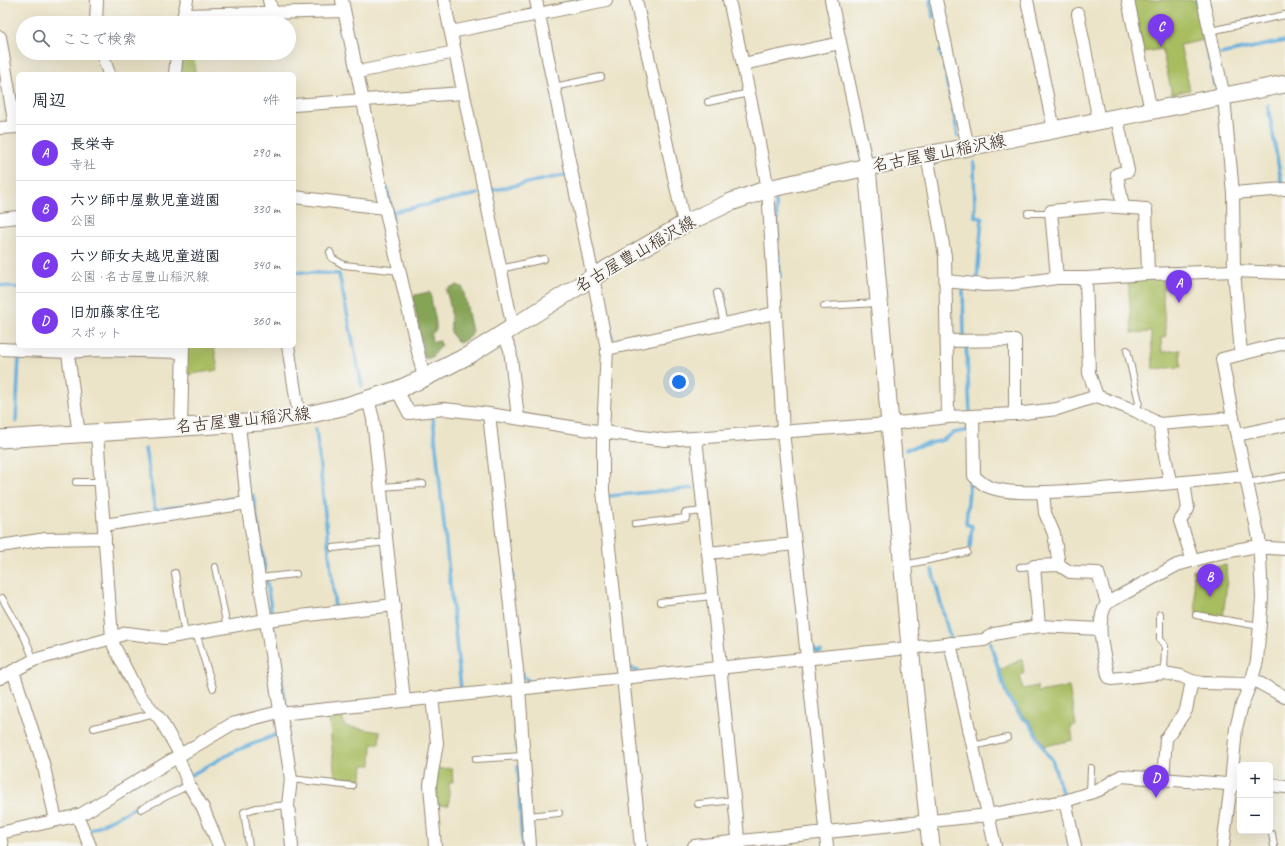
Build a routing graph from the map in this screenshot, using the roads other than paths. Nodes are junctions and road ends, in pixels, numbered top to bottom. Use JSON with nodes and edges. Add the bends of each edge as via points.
{"nodes":[{"id":1,"x":97,"y":0,"type":"edge"},
{"id":2,"x":187,"y":0,"type":"edge"},
{"id":3,"x":269,"y":0,"type":"edge"},
{"id":4,"x":444,"y":0,"type":"edge"},
{"id":5,"x":536,"y":0,"type":"edge"},
{"id":6,"x":606,"y":0,"type":"edge"},
{"id":7,"x":636,"y":0,"type":"edge"},
{"id":8,"x":729,"y":0,"type":"edge"},
{"id":9,"x":831,"y":0,"type":"edge"},
{"id":10,"x":936,"y":0,"type":"edge"},
{"id":11,"x":1027,"y":0,"type":"edge"},
{"id":12,"x":1128,"y":0,"type":"edge"},
{"id":13,"x":1203,"y":0,"type":"edge"},
{"id":14,"x":343,"y":5,"type":"edge"},
{"id":15,"x":272,"y":12,"type":"junction"},
{"id":16,"x":539,"y":14,"type":"junction"},
{"id":17,"x":1078,"y":14,"type":"dead end"},
{"id":18,"x":1285,"y":15,"type":"edge"},
{"id":19,"x":96,"y":16,"type":"edge"},
{"id":20,"x":184,"y":16,"type":"edge"},
{"id":21,"x":221,"y":16,"type":"edge"},
{"id":22,"x":1210,"y":31,"type":"junction"},
{"id":23,"x":451,"y":32,"type":"junction"},
{"id":24,"x":0,"y":37,"type":"edge"},
{"id":25,"x":840,"y":44,"type":"junction"},
{"id":26,"x":455,"y":52,"type":"junction"},
{"id":27,"x":104,"y":60,"type":"edge"},
{"id":28,"x":176,"y":60,"type":"edge"},
{"id":29,"x":743,"y":64,"type":"junction"},
{"id":30,"x":108,"y":72,"type":"edge"},
{"id":31,"x":175,"y":72,"type":"edge"},
{"id":32,"x":358,"y":72,"type":"junction"},
{"id":33,"x":601,"y":77,"type":"dead end"},
{"id":34,"x":1285,"y":84,"type":"edge"},
{"id":35,"x":554,"y":87,"type":"junction"},
{"id":36,"x":463,"y":93,"type":"junction"},
{"id":37,"x":749,"y":93,"type":"junction"},
{"id":38,"x":1224,"y":97,"type":"junction"},
{"id":39,"x":364,"y":100,"type":"junction"},
{"id":40,"x":708,"y":102,"type":"dead end"},
{"id":41,"x":296,"y":105,"type":"edge"},
{"id":42,"x":1151,"y":111,"type":"junction"},
{"id":43,"x":1117,"y":118,"type":"junction"},
{"id":44,"x":1099,"y":121,"type":"junction"},
{"id":45,"x":16,"y":127,"type":"edge"},
{"id":46,"x":0,"y":128,"type":"edge"},
{"id":47,"x":1054,"y":130,"type":"junction"},
{"id":48,"x":968,"y":147,"type":"junction"},
{"id":49,"x":927,"y":155,"type":"junction"},
{"id":50,"x":867,"y":167,"type":"junction"},
{"id":51,"x":768,"y":188,"type":"junction"},
{"id":52,"x":1285,"y":189,"type":"edge"},
{"id":53,"x":1233,"y":193,"type":"junction"},
{"id":54,"x":296,"y":198,"type":"edge"},
{"id":55,"x":1123,"y":207,"type":"junction"},
{"id":56,"x":386,"y":208,"type":"junction"},
{"id":57,"x":1028,"y":213,"type":"dead end"},
{"id":58,"x":1051,"y":213,"type":"junction"},
{"id":59,"x":16,"y":217,"type":"edge"},
{"id":60,"x":0,"y":219,"type":"edge"},
{"id":61,"x":684,"y":224,"type":"junction"},
{"id":62,"x":330,"y":252,"type":"dead end"},
{"id":63,"x":544,"y":259,"type":"dead end"},
{"id":64,"x":500,"y":268,"type":"junction"},
{"id":65,"x":400,"y":271,"type":"junction"},
{"id":66,"x":1234,"y":271,"type":"junction"},
{"id":67,"x":1285,"y":273,"type":"edge"},
{"id":68,"x":1148,"y":274,"type":"junction"},
{"id":69,"x":593,"y":277,"type":"junction"},
{"id":70,"x":1057,"y":278,"type":"junction"},
{"id":71,"x":1086,"y":278,"type":"junction"},
{"id":72,"x":946,"y":281,"type":"junction"},
{"id":73,"x":717,"y":293,"type":"dead end"},
{"id":74,"x":880,"y":303,"type":"junction"},
{"id":75,"x":824,"y":306,"type":"dead end"},
{"id":76,"x":775,"y":313,"type":"junction"},
{"id":77,"x":724,"y":324,"type":"junction"},
{"id":78,"x":508,"y":331,"type":"junction"},
{"id":79,"x":947,"y":341,"type":"junction"},
{"id":80,"x":1285,"y":343,"type":"edge"},
{"id":81,"x":288,"y":348,"type":"edge"},
{"id":82,"x":0,"y":349,"type":"edge"},
{"id":83,"x":67,"y":349,"type":"edge"},
{"id":84,"x":182,"y":349,"type":"edge"},
{"id":85,"x":606,"y":349,"type":"junction"},
{"id":86,"x":1127,"y":350,"type":"dead end"},
{"id":87,"x":1241,"y":354,"type":"junction"},
{"id":88,"x":424,"y":378,"type":"junction"},
{"id":89,"x":397,"y":390,"type":"junction"},
{"id":90,"x":1096,"y":396,"type":"junction"},
{"id":91,"x":368,"y":399,"type":"junction"},
{"id":92,"x":1136,"y":411,"type":"junction"},
{"id":93,"x":489,"y":414,"type":"junction"},
{"id":94,"x":1015,"y":414,"type":"junction"},
{"id":95,"x":973,"y":416,"type":"junction"},
{"id":96,"x":299,"y":417,"type":"junction"},
{"id":97,"x":948,"y":417,"type":"junction"},
{"id":98,"x":518,"y":418,"type":"junction"},
{"id":99,"x":1233,"y":418,"type":"junction"},
{"id":100,"x":239,"y":424,"type":"junction"},
{"id":101,"x":890,"y":424,"type":"junction"},
{"id":102,"x":1159,"y":424,"type":"junction"},
{"id":103,"x":1285,"y":425,"type":"edge"},
{"id":104,"x":181,"y":427,"type":"junction"},
{"id":105,"x":783,"y":431,"type":"junction"},
{"id":106,"x":603,"y":432,"type":"junction"},
{"id":107,"x":79,"y":434,"type":"junction"},
{"id":108,"x":97,"y":434,"type":"junction"},
{"id":109,"x":1237,"y":435,"type":"junction"},
{"id":110,"x":696,"y":438,"type":"junction"},
{"id":111,"x":0,"y":439,"type":"edge"},
{"id":112,"x":1285,"y":476,"type":"edge"},
{"id":113,"x":1246,"y":480,"type":"junction"},
{"id":114,"x":76,"y":482,"type":"dead end"},
{"id":115,"x":101,"y":482,"type":"junction"},
{"id":116,"x":1170,"y":482,"type":"junction"},
{"id":117,"x":1184,"y":482,"type":"junction"},
{"id":118,"x":423,"y":484,"type":"dead end"},
{"id":119,"x":381,"y":487,"type":"junction"},
{"id":120,"x":1043,"y":492,"type":"junction"},
{"id":121,"x":247,"y":503,"type":"junction"},
{"id":122,"x":703,"y":511,"type":"junction"},
{"id":123,"x":635,"y":524,"type":"dead end"},
{"id":124,"x":104,"y":525,"type":"junction"},
{"id":125,"x":105,"y":538,"type":"junction"},
{"id":126,"x":387,"y":542,"type":"junction"},
{"id":127,"x":795,"y":544,"type":"junction"},
{"id":128,"x":0,"y":546,"type":"edge"},
{"id":129,"x":333,"y":548,"type":"dead end"},
{"id":130,"x":1260,"y":548,"type":"junction"},
{"id":131,"x":1285,"y":548,"type":"edge"},
{"id":132,"x":967,"y":552,"type":"dead end"},
{"id":133,"x":708,"y":553,"type":"junction"},
{"id":134,"x":1193,"y":561,"type":"junction"},
{"id":135,"x":1059,"y":565,"type":"junction"},
{"id":136,"x":903,"y":566,"type":"junction"},
{"id":137,"x":1034,"y":566,"type":"junction"},
{"id":138,"x":215,"y":567,"type":"dead end"},
{"id":139,"x":1020,"y":567,"type":"dead end"},
{"id":140,"x":175,"y":572,"type":"dead end"},
{"id":141,"x":296,"y":574,"type":"dead end"},
{"id":142,"x":259,"y":578,"type":"junction"},
{"id":143,"x":712,"y":596,"type":"junction"},
{"id":144,"x":2,"y":598,"type":"dead end"},
{"id":145,"x":660,"y":602,"type":"dead end"},
{"id":146,"x":1107,"y":604,"type":"junction"},
{"id":147,"x":394,"y":605,"type":"junction"},
{"id":148,"x":1160,"y":614,"type":"dead end"},
{"id":149,"x":1196,"y":615,"type":"dead end"},
{"id":150,"x":266,"y":620,"type":"junction"},
{"id":151,"x":1039,"y":626,"type":"junction"},
{"id":152,"x":1260,"y":626,"type":"junction"},
{"id":153,"x":227,"y":627,"type":"junction"},
{"id":154,"x":1100,"y":629,"type":"junction"},
{"id":155,"x":190,"y":634,"type":"junction"},
{"id":156,"x":112,"y":638,"type":"junction"},
{"id":157,"x":950,"y":643,"type":"junction"},
{"id":158,"x":910,"y":647,"type":"junction"},
{"id":159,"x":807,"y":658,"type":"junction"},
{"id":160,"x":34,"y":660,"type":"junction"},
{"id":161,"x":720,"y":667,"type":"junction"},
{"id":162,"x":13,"y":671,"type":"junction"},
{"id":163,"x":1164,"y":673,"type":"junction"},
{"id":164,"x":622,"y":677,"type":"junction"},
{"id":165,"x":0,"y":678,"type":"edge"},
{"id":166,"x":1192,"y":681,"type":"junction"},
{"id":167,"x":1251,"y":681,"type":"junction"},
{"id":168,"x":213,"y":688,"type":"dead end"},
{"id":169,"x":519,"y":688,"type":"junction"},
{"id":170,"x":1285,"y":697,"type":"edge"},
{"id":171,"x":404,"y":700,"type":"junction"},
{"id":172,"x":432,"y":701,"type":"junction"},
{"id":173,"x":155,"y":713,"type":"junction"},
{"id":174,"x":280,"y":713,"type":"junction"},
{"id":175,"x":94,"y":728,"type":"dead end"},
{"id":176,"x":1007,"y":738,"type":"dead end"},
{"id":177,"x":973,"y":746,"type":"junction"},
{"id":178,"x":179,"y":756,"type":"junction"},
{"id":179,"x":524,"y":756,"type":"junction"},
{"id":180,"x":476,"y":759,"type":"dead end"},
{"id":181,"x":1091,"y":768,"type":"dead end"},
{"id":182,"x":291,"y":779,"type":"junction"},
{"id":183,"x":1163,"y":780,"type":"junction"},
{"id":184,"x":1235,"y":784,"type":"edge"},
{"id":185,"x":189,"y":785,"type":"junction"},
{"id":186,"x":352,"y":786,"type":"dead end"},
{"id":187,"x":1273,"y":786,"type":"edge"},
{"id":188,"x":1285,"y":788,"type":"edge"},
{"id":189,"x":1090,"y":792,"type":"junction"},
{"id":190,"x":734,"y":800,"type":"junction"},
{"id":191,"x":1065,"y":801,"type":"junction"},
{"id":192,"x":698,"y":804,"type":"dead end"},
{"id":193,"x":288,"y":805,"type":"junction"},
{"id":194,"x":141,"y":809,"type":"dead end"},
{"id":195,"x":559,"y":812,"type":"dead end"},
{"id":196,"x":77,"y":815,"type":"junction"},
{"id":197,"x":528,"y":816,"type":"junction"},
{"id":198,"x":988,"y":816,"type":"junction"},
{"id":199,"x":56,"y":820,"type":"junction"},
{"id":200,"x":928,"y":822,"type":"junction"},
{"id":201,"x":825,"y":833,"type":"junction"},
{"id":202,"x":1272,"y":834,"type":"dead end"},
{"id":203,"x":0,"y":835,"type":"edge"},
{"id":204,"x":739,"y":844,"type":"edge"},
{"id":205,"x":2,"y":846,"type":"edge"},
{"id":206,"x":90,"y":846,"type":"edge"},
{"id":207,"x":219,"y":846,"type":"edge"},
{"id":208,"x":249,"y":846,"type":"edge"},
{"id":209,"x":279,"y":846,"type":"edge"},
{"id":210,"x":291,"y":846,"type":"edge"},
{"id":211,"x":435,"y":846,"type":"edge"},
{"id":212,"x":530,"y":846,"type":"edge"},
{"id":213,"x":641,"y":846,"type":"edge"},
{"id":214,"x":694,"y":846,"type":"edge"},
{"id":215,"x":827,"y":846,"type":"edge"},
{"id":216,"x":931,"y":846,"type":"edge"},
{"id":217,"x":995,"y":846,"type":"edge"},
{"id":218,"x":1075,"y":846,"type":"edge"},
{"id":219,"x":1223,"y":846,"type":"edge"},
{"id":220,"x":1274,"y":846,"type":"edge"}],
"edges":[{"from":1,"to":19,"type":"street"},
{"from":2,"to":20,"type":"street"},
{"from":3,"to":15,"type":"street"},
{"from":4,"to":23,"type":"street"},
{"from":5,"to":16,"type":"street"},
{"from":6,"to":16,"type":"street"},
{"from":7,"to":61,"type":"street"},
{"from":8,"to":29,"type":"street"},
{"from":9,"to":25,"type":"street"},
{"from":10,"to":48,"type":"street"},
{"from":11,"to":47,"type":"street"},
{"from":12,"to":42,"type":"street"},
{"from":13,"to":22,"type":"street"},
{"from":14,"to":15,"type":"street"},
{"from":14,"to":32,"type":"street"},
{"from":15,"to":21,"type":"street"},
{"from":16,"to":23,"type":"street"},
{"from":16,"to":35,"type":"street"},
{"from":17,"to":44,"type":"street"},
{"from":18,"to":22,"type":"lane"},
{"from":22,"to":38,"type":"street"},
{"from":23,"to":26,"type":"street"},
{"from":24,"to":45,"type":"street"},
{"from":25,"to":29,"type":"street"},
{"from":25,"to":50,"type":"street"},
{"from":26,"to":32,"type":"street"},
{"from":26,"to":36,"type":"street"},
{"from":27,"to":30,"type":"street"},
{"from":28,"to":31,"type":"street"},
{"from":29,"to":37,"type":"street"},
{"from":32,"to":39,"type":"street"},
{"from":33,"to":35,"type":"lane"},
{"from":34,"to":38,"type":"main road","name":"名古屋豊山稲沢線"},
{"from":35,"to":69,"type":"street"},
{"from":36,"to":39,"type":"street"},
{"from":36,"to":64,"type":"street"},
{"from":37,"to":40,"type":"lane"},
{"from":37,"to":51,"type":"street"},
{"from":38,"to":42,"type":"main road","name":"名古屋豊山稲沢線"},
{"from":38,"to":53,"type":"street"},
{"from":39,"to":41,"type":"street"},
{"from":39,"to":56,"type":"street"},
{"from":42,"to":43,"type":"main road","name":"名古屋豊山稲沢線"},
{"from":43,"to":44,"type":"main road","name":"名古屋豊山稲沢線"},
{"from":43,"to":55,"type":"street","via":[[1128,171],[1117,174]]},
{"from":44,"to":47,"type":"main road","name":"名古屋豊山稲沢線"},
{"from":45,"to":46,"type":"street"},
{"from":47,"to":48,"type":"main road","name":"名古屋豊山稲沢線"},
{"from":48,"to":49,"type":"main road","name":"名古屋豊山稲沢線"},
{"from":49,"to":50,"type":"main road","name":"名古屋豊山稲沢線"},
{"from":49,"to":72,"type":"street","via":[[945,256]]},
{"from":50,"to":51,"type":"main road","name":"名古屋豊山稲沢線"},
{"from":50,"to":74,"type":"main road"},
{"from":51,"to":61,"type":"main road","name":"名古屋豊山稲沢線"},
{"from":51,"to":76,"type":"street"},
{"from":52,"to":53,"type":"street"},
{"from":53,"to":66,"type":"street"},
{"from":54,"to":56,"type":"street"},
{"from":55,"to":58,"type":"street","via":[[1104,206]]},
{"from":55,"to":68,"type":"street","via":[[1146,209]]},
{"from":56,"to":65,"type":"street"},
{"from":57,"to":58,"type":"lane"},
{"from":58,"to":70,"type":"street"},
{"from":59,"to":60,"type":"street"},
{"from":61,"to":69,"type":"main road","name":"名古屋豊山稲沢線"},
{"from":62,"to":65,"type":"lane","via":[[332,258],[344,265]]},
{"from":63,"to":64,"type":"lane"},
{"from":64,"to":78,"type":"street"},
{"from":65,"to":88,"type":"street"},
{"from":66,"to":67,"type":"street"},
{"from":66,"to":68,"type":"street"},
{"from":66,"to":87,"type":"street"},
{"from":68,"to":71,"type":"street"},
{"from":69,"to":78,"type":"main road","name":"名古屋豊山稲沢線"},
{"from":69,"to":85,"type":"street"},
{"from":70,"to":71,"type":"street"},
{"from":70,"to":72,"type":"street","via":[[984,285]]},
{"from":71,"to":90,"type":"street","via":[[1089,373]]},
{"from":72,"to":79,"type":"street"},
{"from":73,"to":77,"type":"lane"},
{"from":74,"to":75,"type":"lane"},
{"from":74,"to":101,"type":"main road"},
{"from":76,"to":77,"type":"street"},
{"from":76,"to":105,"type":"street"},
{"from":77,"to":85,"type":"street"},
{"from":78,"to":88,"type":"main road","name":"名古屋豊山稲沢線"},
{"from":78,"to":98,"type":"street"},
{"from":79,"to":94,"type":"street","via":[[1015,340]]},
{"from":79,"to":97,"type":"street"},
{"from":80,"to":87,"type":"street"},
{"from":81,"to":96,"type":"street"},
{"from":82,"to":83,"type":"street"},
{"from":83,"to":84,"type":"street"},
{"from":83,"to":107,"type":"street"},
{"from":84,"to":104,"type":"street"},
{"from":85,"to":106,"type":"street"},
{"from":86,"to":92,"type":"lane","via":[[1139,402]]},
{"from":87,"to":99,"type":"street","via":[[1222,359]]},
{"from":88,"to":89,"type":"main road","name":"名古屋豊山稲沢線"},
{"from":89,"to":91,"type":"main road","name":"名古屋豊山稲沢線"},
{"from":89,"to":93,"type":"street","via":[[409,413],[444,409]]},
{"from":90,"to":92,"type":"street"},
{"from":90,"to":94,"type":"street","via":[[1057,408]]},
{"from":91,"to":96,"type":"main road","name":"名古屋豊山稲沢線"},
{"from":91,"to":119,"type":"street","via":[[373,419]]},
{"from":92,"to":102,"type":"street"},
{"from":93,"to":98,"type":"street"},
{"from":93,"to":169,"type":"street"},
{"from":94,"to":95,"type":"street"},
{"from":95,"to":97,"type":"street"},
{"from":95,"to":120,"type":"street","via":[[974,476],[989,487]]},
{"from":96,"to":100,"type":"main road","name":"名古屋豊山稲沢線"},
{"from":97,"to":101,"type":"street"},
{"from":98,"to":106,"type":"street"},
{"from":99,"to":102,"type":"street"},
{"from":99,"to":109,"type":"street"},
{"from":100,"to":104,"type":"main road","name":"名古屋豊山稲沢線"},
{"from":100,"to":121,"type":"street"},
{"from":101,"to":105,"type":"street"},
{"from":101,"to":136,"type":"main road"},
{"from":102,"to":116,"type":"street"},
{"from":103,"to":109,"type":"street"},
{"from":104,"to":108,"type":"main road","name":"名古屋豊山稲沢線"},
{"from":105,"to":110,"type":"street"},
{"from":105,"to":127,"type":"street"},
{"from":106,"to":110,"type":"street","via":[[664,440]]},
{"from":106,"to":164,"type":"street","via":[[603,491]]},
{"from":107,"to":108,"type":"main road","name":"名古屋豊山稲沢線"},
{"from":107,"to":111,"type":"main road","name":"名古屋豊山稲沢線"},
{"from":108,"to":115,"type":"street"},
{"from":109,"to":113,"type":"street"},
{"from":110,"to":122,"type":"street"},
{"from":112,"to":113,"type":"lane"},
{"from":113,"to":117,"type":"street"},
{"from":113,"to":130,"type":"street"},
{"from":114,"to":115,"type":"lane"},
{"from":115,"to":124,"type":"street"},
{"from":116,"to":117,"type":"street"},
{"from":116,"to":120,"type":"street","via":[[1127,488]]},
{"from":117,"to":134,"type":"street","via":[[1188,509],[1180,521]]},
{"from":118,"to":119,"type":"lane"},
{"from":119,"to":126,"type":"street"},
{"from":120,"to":135,"type":"street","via":[[1044,513],[1054,534]]},
{"from":121,"to":124,"type":"street"},
{"from":121,"to":142,"type":"street"},
{"from":122,"to":123,"type":"lane","via":[[685,513],[686,518]]},
{"from":122,"to":133,"type":"street"},
{"from":124,"to":125,"type":"street"},
{"from":125,"to":128,"type":"street","via":[[46,539]]},
{"from":125,"to":156,"type":"street"},
{"from":126,"to":129,"type":"lane"},
{"from":126,"to":147,"type":"street"},
{"from":127,"to":133,"type":"street"},
{"from":127,"to":159,"type":"street"},
{"from":130,"to":131,"type":"street"},
{"from":130,"to":134,"type":"street","via":[[1219,553]]},
{"from":130,"to":152,"type":"street"},
{"from":132,"to":136,"type":"lane"},
{"from":133,"to":143,"type":"street"},
{"from":134,"to":146,"type":"street","via":[[1177,565]]},
{"from":135,"to":137,"type":"street"},
{"from":135,"to":146,"type":"street","via":[[1070,572],[1098,573]]},
{"from":136,"to":158,"type":"main road"},
{"from":137,"to":139,"type":"lane"},
{"from":137,"to":151,"type":"street"},
{"from":138,"to":153,"type":"lane"},
{"from":140,"to":155,"type":"lane"},
{"from":141,"to":142,"type":"lane"},
{"from":142,"to":150,"type":"street"},
{"from":143,"to":145,"type":"lane"},
{"from":143,"to":161,"type":"street"},
{"from":144,"to":160,"type":"lane","via":[[26,638]]},
{"from":146,"to":154,"type":"street"},
{"from":147,"to":150,"type":"street"},
{"from":147,"to":171,"type":"street"},
{"from":148,"to":163,"type":"lane","via":[[1160,639],[1166,646]]},
{"from":149,"to":152,"type":"lane"},
{"from":150,"to":153,"type":"street"},
{"from":150,"to":174,"type":"street"},
{"from":151,"to":154,"type":"street"},
{"from":151,"to":157,"type":"street","via":[[994,634],[984,640]]},
{"from":152,"to":167,"type":"street","via":[[1257,661]]},
{"from":153,"to":155,"type":"street"},
{"from":154,"to":163,"type":"street","via":[[1109,677],[1112,679]]},
{"from":155,"to":156,"type":"street","via":[[166,638],[127,633]]},
{"from":155,"to":168,"type":"lane"},
{"from":156,"to":160,"type":"street"},
{"from":156,"to":173,"type":"street","via":[[139,695]]},
{"from":157,"to":158,"type":"street"},
{"from":157,"to":177,"type":"street"},
{"from":158,"to":159,"type":"street"},
{"from":158,"to":200,"type":"main road"},
{"from":159,"to":161,"type":"street"},
{"from":159,"to":201,"type":"street"},
{"from":160,"to":162,"type":"street"},
{"from":161,"to":164,"type":"street"},
{"from":161,"to":190,"type":"street"},
{"from":162,"to":165,"type":"street"},
{"from":162,"to":199,"type":"street","via":[[43,763]]},
{"from":163,"to":166,"type":"street"},
{"from":164,"to":169,"type":"street"},
{"from":164,"to":213,"type":"street"},
{"from":166,"to":167,"type":"street"},
{"from":166,"to":183,"type":"street","via":[[1186,710],[1166,739]]},
{"from":167,"to":170,"type":"street"},
{"from":167,"to":184,"type":"street","via":[[1236,728]]},
{"from":169,"to":172,"type":"street"},
{"from":169,"to":179,"type":"street"},
{"from":171,"to":172,"type":"street"},
{"from":171,"to":174,"type":"street"},
{"from":172,"to":211,"type":"street","via":[[437,743],[430,785]]},
{"from":173,"to":175,"type":"lane"},
{"from":173,"to":178,"type":"street"},
{"from":174,"to":178,"type":"street","via":[[232,724]]},
{"from":174,"to":182,"type":"street"},
{"from":176,"to":177,"type":"lane"},
{"from":177,"to":198,"type":"street"},
{"from":178,"to":185,"type":"street"},
{"from":178,"to":196,"type":"street"},
{"from":179,"to":180,"type":"lane"},
{"from":179,"to":197,"type":"street"},
{"from":181,"to":189,"type":"lane"},
{"from":182,"to":186,"type":"lane"},
{"from":182,"to":193,"type":"street"},
{"from":183,"to":184,"type":"street"},
{"from":183,"to":189,"type":"street","via":[[1121,776],[1099,790]]},
{"from":184,"to":219,"type":"street"},
{"from":185,"to":194,"type":"lane"},
{"from":185,"to":207,"type":"street","via":[[203,808]]},
{"from":187,"to":188,"type":"street"},
{"from":189,"to":191,"type":"street"},
{"from":190,"to":192,"type":"lane"},
{"from":190,"to":204,"type":"street"},
{"from":191,"to":198,"type":"street"},
{"from":191,"to":218,"type":"street"},
{"from":193,"to":208,"type":"lane","via":[[256,808],[244,812]]},
{"from":193,"to":210,"type":"street"},
{"from":195,"to":197,"type":"lane"},
{"from":196,"to":199,"type":"street"},
{"from":196,"to":206,"type":"street"},
{"from":197,"to":212,"type":"street"},
{"from":198,"to":200,"type":"street"},
{"from":198,"to":217,"type":"street"},
{"from":199,"to":203,"type":"street"},
{"from":200,"to":201,"type":"street"},
{"from":200,"to":216,"type":"main road"},
{"from":201,"to":204,"type":"street"},
{"from":201,"to":215,"type":"street"},
{"from":202,"to":220,"type":"lane"},
{"from":203,"to":205,"type":"street"},
{"from":204,"to":214,"type":"street"},
{"from":209,"to":210,"type":"street"}]}
